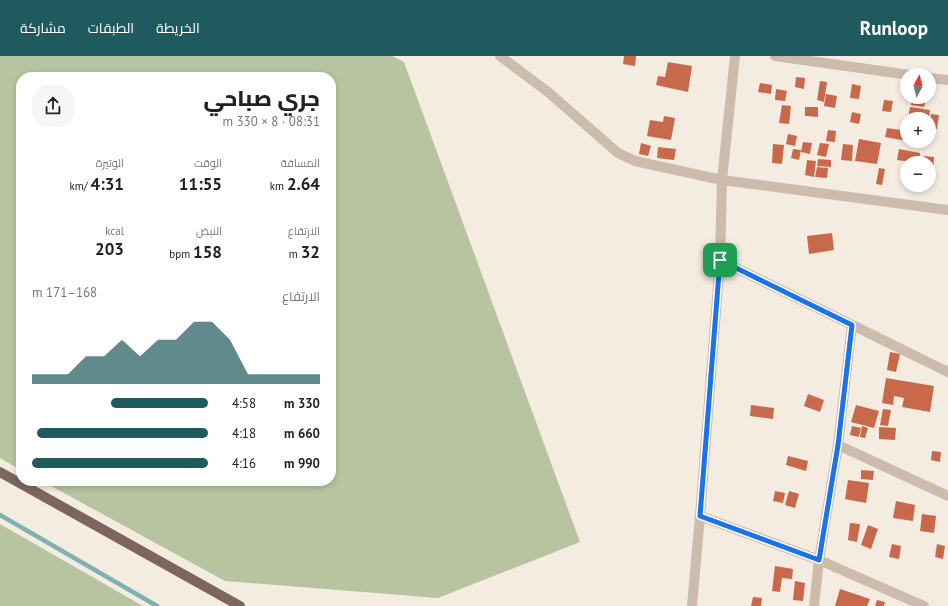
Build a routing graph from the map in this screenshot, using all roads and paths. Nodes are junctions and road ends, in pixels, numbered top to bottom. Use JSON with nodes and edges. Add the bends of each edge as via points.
{"nodes":[{"id":1,"x":500,"y":56,"type":"edge"},
{"id":2,"x":735,"y":56,"type":"edge"},
{"id":3,"x":775,"y":56,"type":"edge"},
{"id":4,"x":900,"y":74,"type":"edge"},
{"id":5,"x":936,"y":79,"type":"edge"},
{"id":6,"x":948,"y":80,"type":"edge"},
{"id":7,"x":722,"y":180,"type":"junction"},
{"id":8,"x":948,"y":210,"type":"edge"},
{"id":9,"x":720,"y":260,"type":"junction"},
{"id":10,"x":852,"y":325,"type":"junction"},
{"id":11,"x":948,"y":372,"type":"edge"},
{"id":12,"x":838,"y":445,"type":"junction"},
{"id":13,"x":0,"y":472,"type":"edge"},
{"id":14,"x":16,"y":481,"type":"edge"},
{"id":15,"x":25,"y":486,"type":"edge"},
{"id":16,"x":948,"y":496,"type":"edge"},
{"id":17,"x":700,"y":516,"type":"junction"},
{"id":18,"x":819,"y":560,"type":"junction"},
{"id":19,"x":920,"y":605,"type":"edge"},
{"id":20,"x":240,"y":606,"type":"edge"},
{"id":21,"x":692,"y":606,"type":"edge"},
{"id":22,"x":814,"y":606,"type":"edge"}],
"edges":[{"from":1,"to":7,"type":"street","via":[[548,92],[626,158]]},
{"from":2,"to":7,"type":"street"},
{"from":3,"to":4,"type":"street"},
{"from":5,"to":6,"type":"street"},
{"from":7,"to":8,"type":"street"},
{"from":7,"to":9,"type":"street"},
{"from":9,"to":10,"type":"street"},
{"from":9,"to":17,"type":"street"},
{"from":10,"to":11,"type":"street"},
{"from":10,"to":12,"type":"street"},
{"from":12,"to":16,"type":"street"},
{"from":12,"to":18,"type":"street"},
{"from":13,"to":14,"type":"main road"},
{"from":15,"to":20,"type":"main road"},
{"from":17,"to":18,"type":"street"},
{"from":17,"to":21,"type":"street"},
{"from":18,"to":19,"type":"street"},
{"from":18,"to":22,"type":"street"}]}
